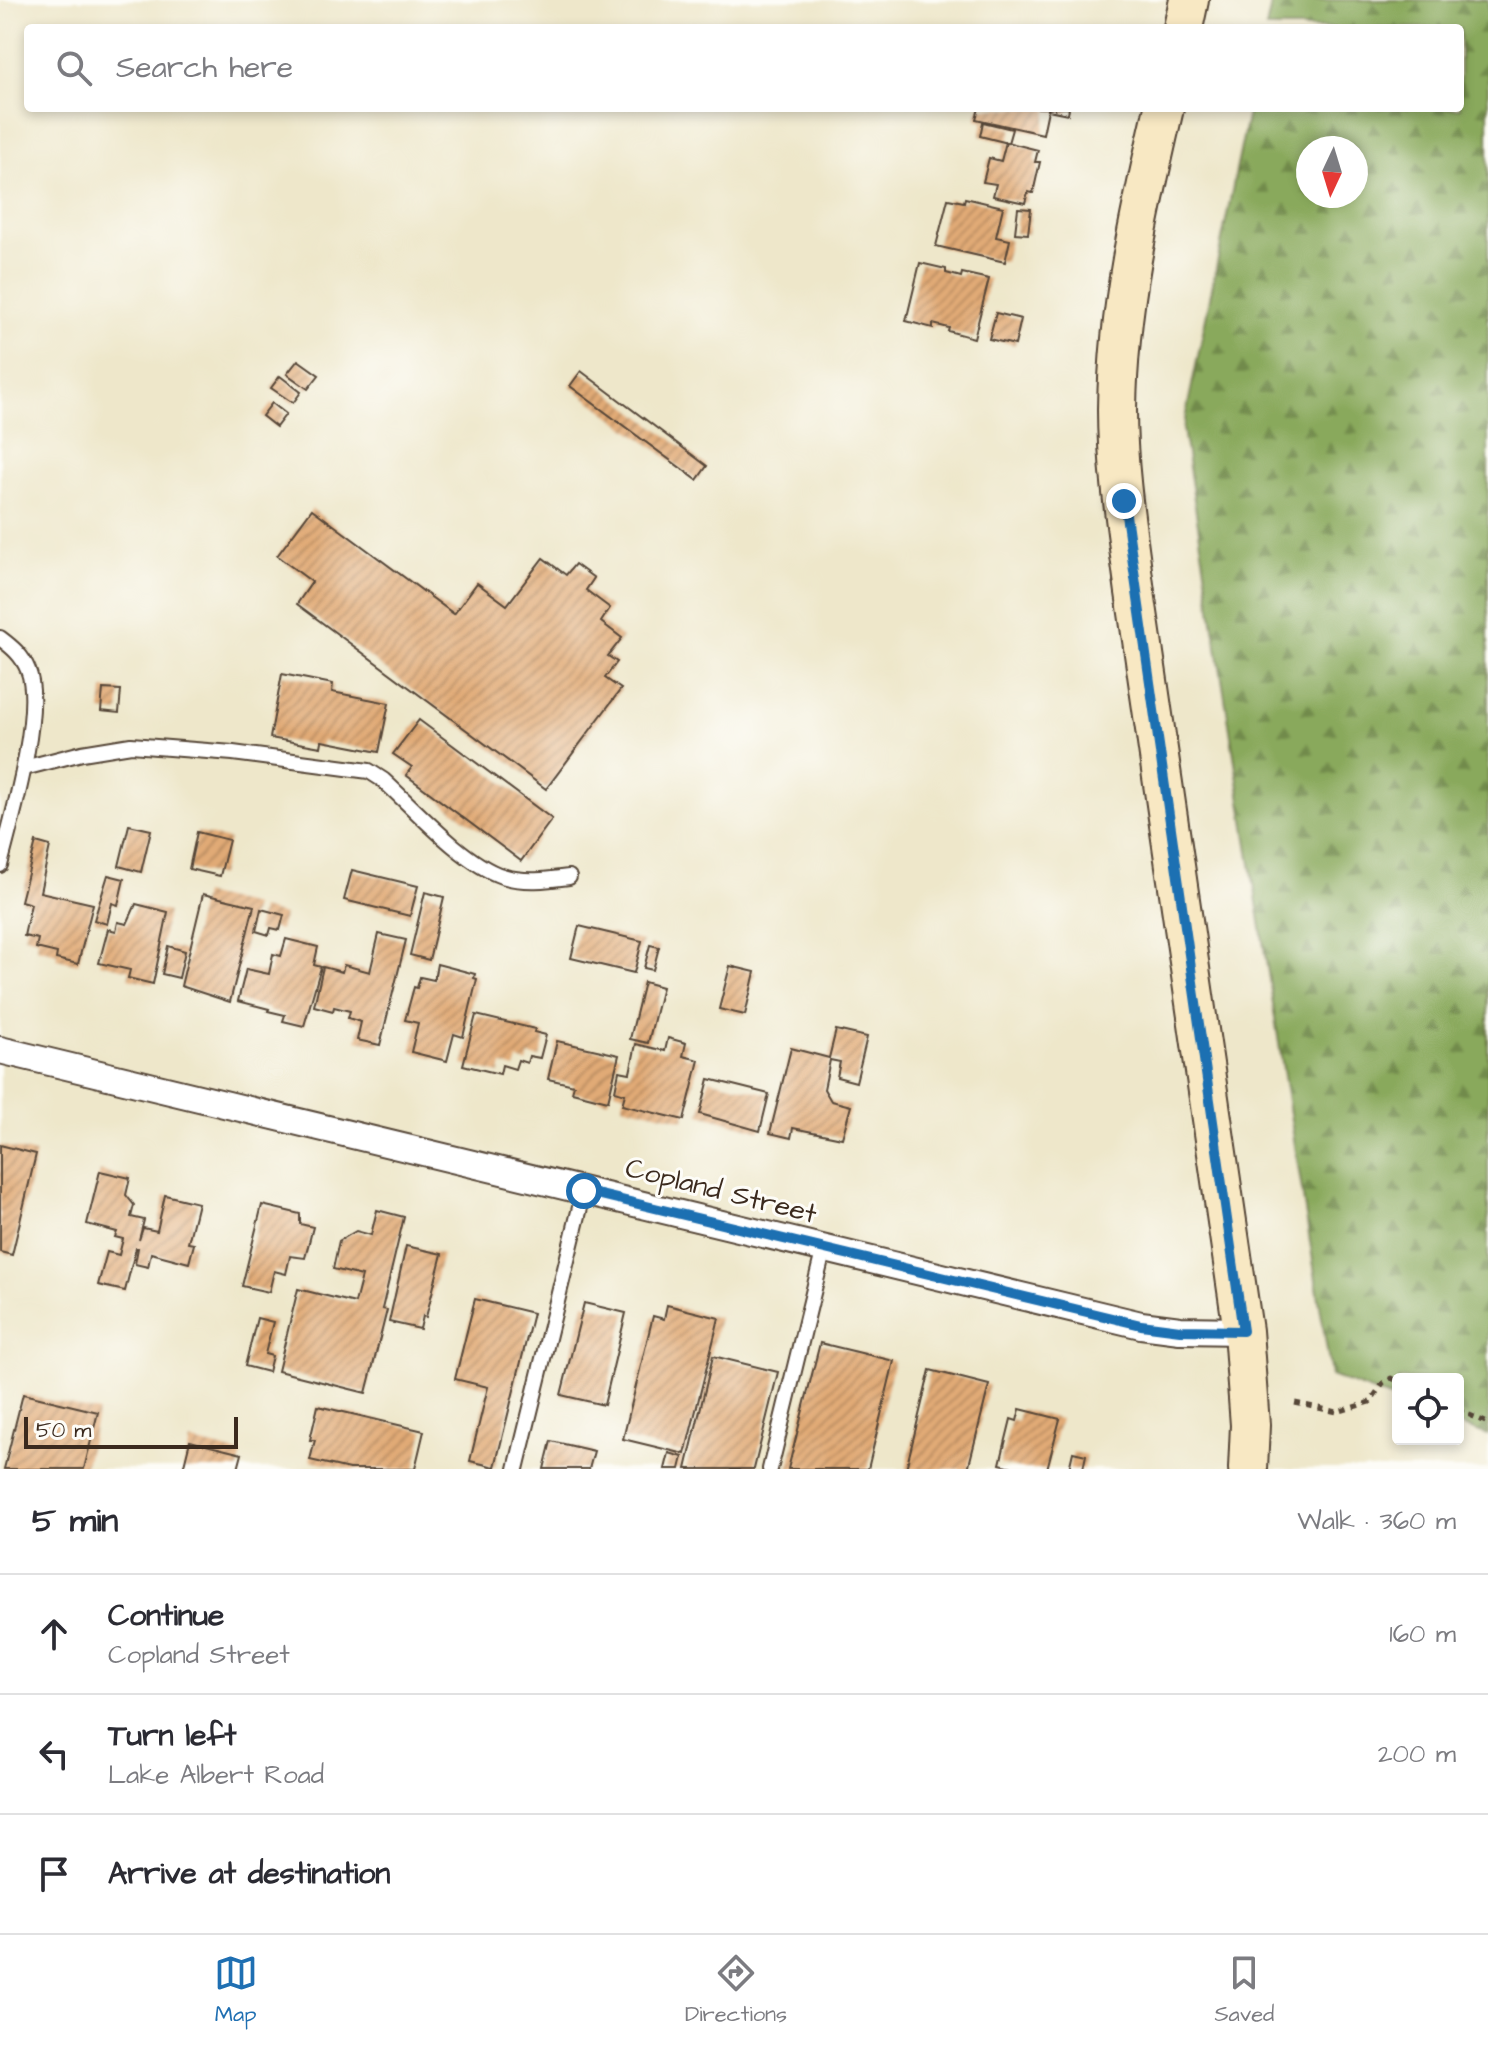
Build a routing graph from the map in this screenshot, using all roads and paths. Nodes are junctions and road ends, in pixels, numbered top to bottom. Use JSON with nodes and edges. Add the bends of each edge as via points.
{"nodes":[{"id":1,"x":1189,"y":0,"type":"edge"},
{"id":2,"x":1184,"y":24,"type":"edge"},
{"id":3,"x":1163,"y":112,"type":"edge"},
{"id":4,"x":0,"y":638,"type":"edge"},
{"id":5,"x":24,"y":768,"type":"junction"},
{"id":6,"x":0,"y":865,"type":"edge"},
{"id":7,"x":569,"y":877,"type":"dead end"},
{"id":8,"x":0,"y":1050,"type":"edge"},
{"id":9,"x":584,"y":1191,"type":"junction"},
{"id":10,"x":824,"y":1248,"type":"junction"},
{"id":11,"x":1243,"y":1331,"type":"junction"},
{"id":12,"x":1392,"y":1378,"type":"edge"},
{"id":13,"x":1295,"y":1403,"type":"dead end"},
{"id":14,"x":1464,"y":1413,"type":"edge"},
{"id":15,"x":1488,"y":1423,"type":"edge"},
{"id":16,"x":516,"y":1469,"type":"edge"},
{"id":17,"x":770,"y":1469,"type":"edge"},
{"id":18,"x":1248,"y":1469,"type":"edge"}],
"edges":[{"from":1,"to":2,"type":"main road"},
{"from":3,"to":11,"type":"main road","via":[[1122,320],[1117,411],[1135,592]]},
{"from":4,"to":5,"type":"lane","via":[[17,651],[29,673],[32,707]]},
{"from":5,"to":6,"type":"lane"},
{"from":5,"to":7,"type":"lane","via":[[131,745],[369,771],[478,866],[516,879]]},
{"from":8,"to":9,"type":"street","name":"Copland Street"},
{"from":9,"to":10,"type":"street","name":"Copland Street"},
{"from":9,"to":16,"type":"lane"},
{"from":10,"to":11,"type":"street","name":"Copland Street","via":[[1141,1325]]},
{"from":10,"to":17,"type":"lane"},
{"from":11,"to":18,"type":"main road"},
{"from":12,"to":13,"type":"path","via":[[1370,1402],[1337,1412]]},
{"from":14,"to":15,"type":"path"}]}
